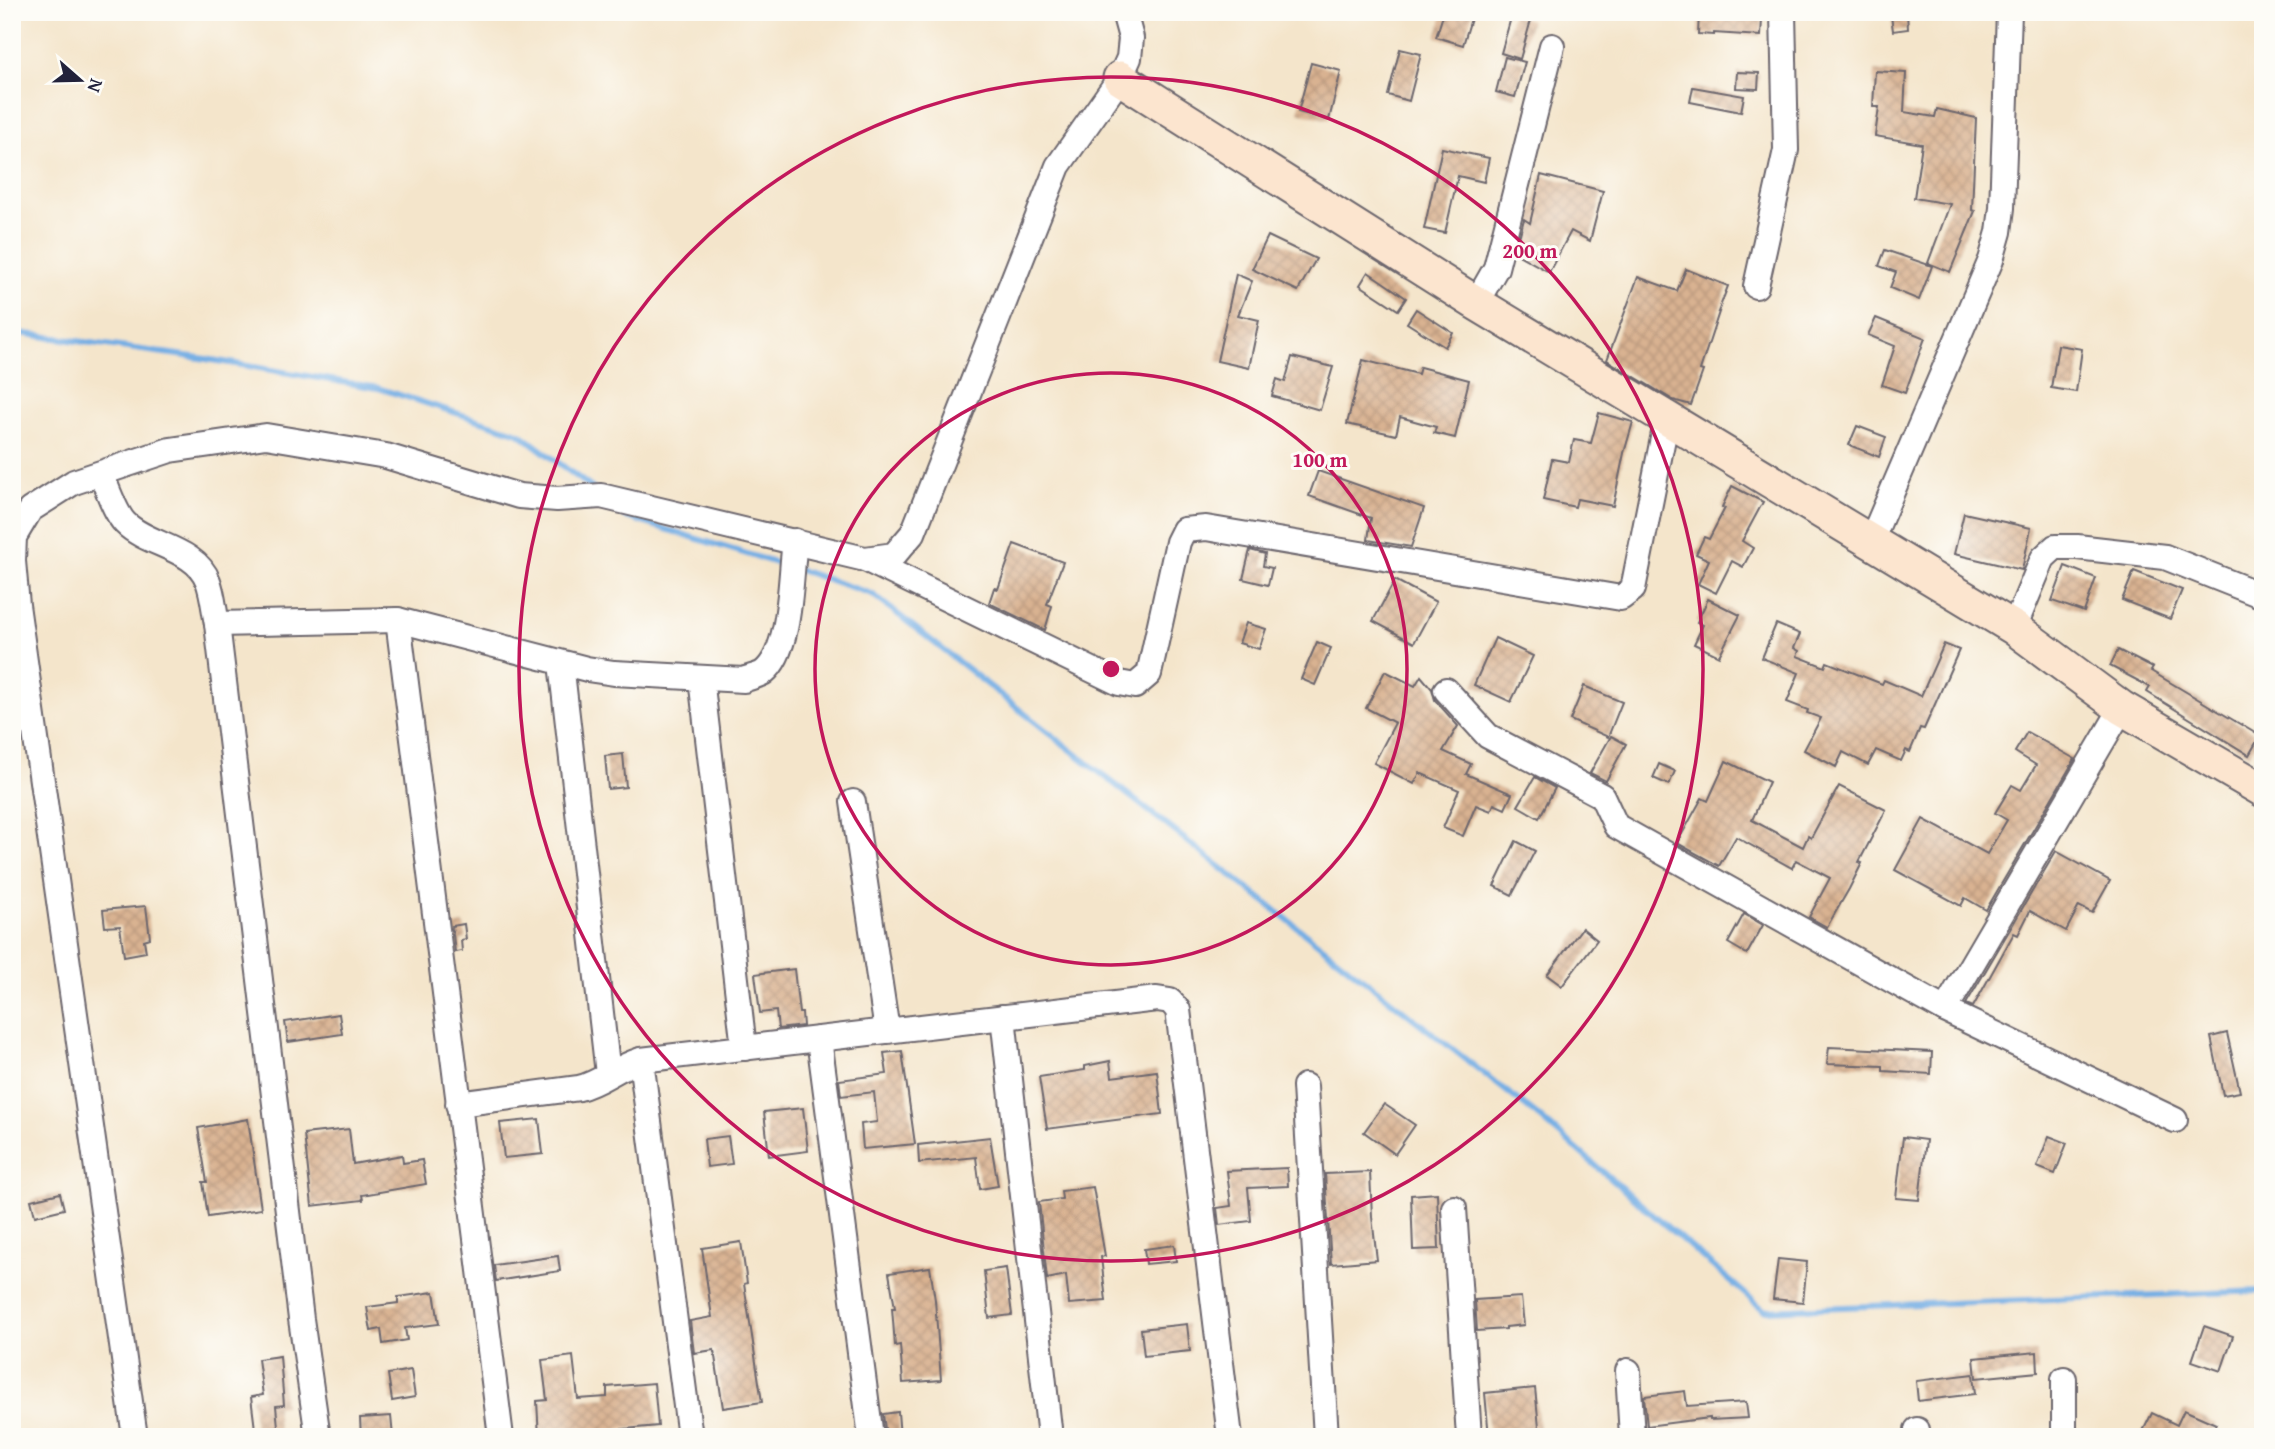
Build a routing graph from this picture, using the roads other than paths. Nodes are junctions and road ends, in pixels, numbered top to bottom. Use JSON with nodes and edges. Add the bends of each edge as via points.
{"nodes":[{"id":1,"x":1124,"y":12,"type":"edge"},
{"id":2,"x":1783,"y":12,"type":"edge"},
{"id":3,"x":2008,"y":12,"type":"edge"},
{"id":4,"x":1552,"y":46,"type":"dead end"},
{"id":5,"x":1120,"y":78,"type":"junction"},
{"id":6,"x":1756,"y":286,"type":"dead end"},
{"id":7,"x":1476,"y":303,"type":"junction"},
{"id":8,"x":1667,"y":418,"type":"junction"},
{"id":9,"x":101,"y":474,"type":"junction"},
{"id":10,"x":795,"y":541,"type":"junction"},
{"id":11,"x":1871,"y":541,"type":"junction"},
{"id":12,"x":865,"y":559,"type":"junction"},
{"id":13,"x":2263,"y":596,"type":"edge"},
{"id":14,"x":398,"y":620,"type":"junction"},
{"id":15,"x":217,"y":624,"type":"junction"},
{"id":16,"x":2014,"y":628,"type":"junction"},
{"id":17,"x":561,"y":663,"type":"junction"},
{"id":18,"x":701,"y":678,"type":"junction"},
{"id":19,"x":1446,"y":690,"type":"dead end"},
{"id":20,"x":2122,"y":708,"type":"junction"},
{"id":21,"x":2263,"y":790,"type":"edge"},
{"id":22,"x":853,"y":802,"type":"dead end"},
{"id":23,"x":1945,"y":1010,"type":"junction"},
{"id":24,"x":1003,"y":1017,"type":"junction"},
{"id":25,"x":887,"y":1031,"type":"junction"},
{"id":26,"x":818,"y":1039,"type":"junction"},
{"id":27,"x":744,"y":1048,"type":"junction"},
{"id":28,"x":641,"y":1060,"type":"junction"},
{"id":29,"x":608,"y":1074,"type":"junction"},
{"id":30,"x":1305,"y":1086,"type":"dead end"},
{"id":31,"x":458,"y":1104,"type":"junction"},
{"id":32,"x":2175,"y":1120,"type":"dead end"},
{"id":33,"x":1454,"y":1208,"type":"dead end"},
{"id":34,"x":1628,"y":1371,"type":"dead end"},
{"id":35,"x":2064,"y":1379,"type":"dead end"},
{"id":36,"x":135,"y":1437,"type":"edge"},
{"id":37,"x":318,"y":1437,"type":"edge"},
{"id":38,"x":501,"y":1437,"type":"edge"},
{"id":39,"x":690,"y":1437,"type":"edge"},
{"id":40,"x":871,"y":1437,"type":"edge"},
{"id":41,"x":1050,"y":1437,"type":"edge"},
{"id":42,"x":1230,"y":1437,"type":"edge"},
{"id":43,"x":1326,"y":1437,"type":"edge"},
{"id":44,"x":1469,"y":1437,"type":"edge"},
{"id":45,"x":1632,"y":1437,"type":"edge"},
{"id":46,"x":2064,"y":1437,"type":"edge"}],
"edges":[{"from":1,"to":5,"type":"street","via":[[1131,38]]},
{"from":2,"to":6,"type":"street","via":[[1786,149]]},
{"from":3,"to":11,"type":"street","via":[[1999,232]]},
{"from":4,"to":7,"type":"street","via":[[1496,268]]},
{"from":5,"to":7,"type":"street"},
{"from":5,"to":12,"type":"street","via":[[1058,166],[913,533],[894,555]]},
{"from":7,"to":8,"type":"street"},
{"from":8,"to":11,"type":"street"},
{"from":8,"to":12,"type":"street","via":[[1633,589],[1621,598],[1206,528],[1184,530],[1149,674],[1135,686],[1119,683]]},
{"from":9,"to":10,"type":"street","via":[[170,450],[266,436],[386,456],[519,496],[601,496]]},
{"from":9,"to":15,"type":"street","via":[[122,520],[201,568]]},
{"from":9,"to":36,"type":"street","via":[[74,482],[30,510],[14,537],[13,561]]},
{"from":10,"to":12,"type":"street"},
{"from":10,"to":18,"type":"street","via":[[780,650],[764,672],[744,680]]},
{"from":11,"to":16,"type":"street"},
{"from":13,"to":16,"type":"street","via":[[2165,557],[2055,547],[2043,558]]},
{"from":14,"to":15,"type":"street"},
{"from":14,"to":17,"type":"street"},
{"from":14,"to":31,"type":"street"},
{"from":15,"to":37,"type":"street"},
{"from":16,"to":20,"type":"street"},
{"from":17,"to":18,"type":"street","via":[[614,673]]},
{"from":17,"to":29,"type":"street"},
{"from":18,"to":27,"type":"street"},
{"from":19,"to":23,"type":"street","via":[[1488,736],[1602,796],[1616,826]]},
{"from":20,"to":21,"type":"street"},
{"from":20,"to":23,"type":"street"},
{"from":22,"to":25,"type":"street"},
{"from":23,"to":32,"type":"street"},
{"from":24,"to":25,"type":"street"},
{"from":24,"to":41,"type":"street"},
{"from":24,"to":42,"type":"street","via":[[1157,999],[1170,1001],[1178,1010]]},
{"from":25,"to":26,"type":"street"},
{"from":26,"to":27,"type":"street"},
{"from":26,"to":40,"type":"street"},
{"from":27,"to":28,"type":"street"},
{"from":28,"to":29,"type":"street"},
{"from":28,"to":39,"type":"street"},
{"from":29,"to":31,"type":"street","via":[[579,1088]]},
{"from":30,"to":43,"type":"street"},
{"from":31,"to":38,"type":"street"},
{"from":33,"to":44,"type":"street"},
{"from":34,"to":45,"type":"street"},
{"from":35,"to":46,"type":"street"}]}
